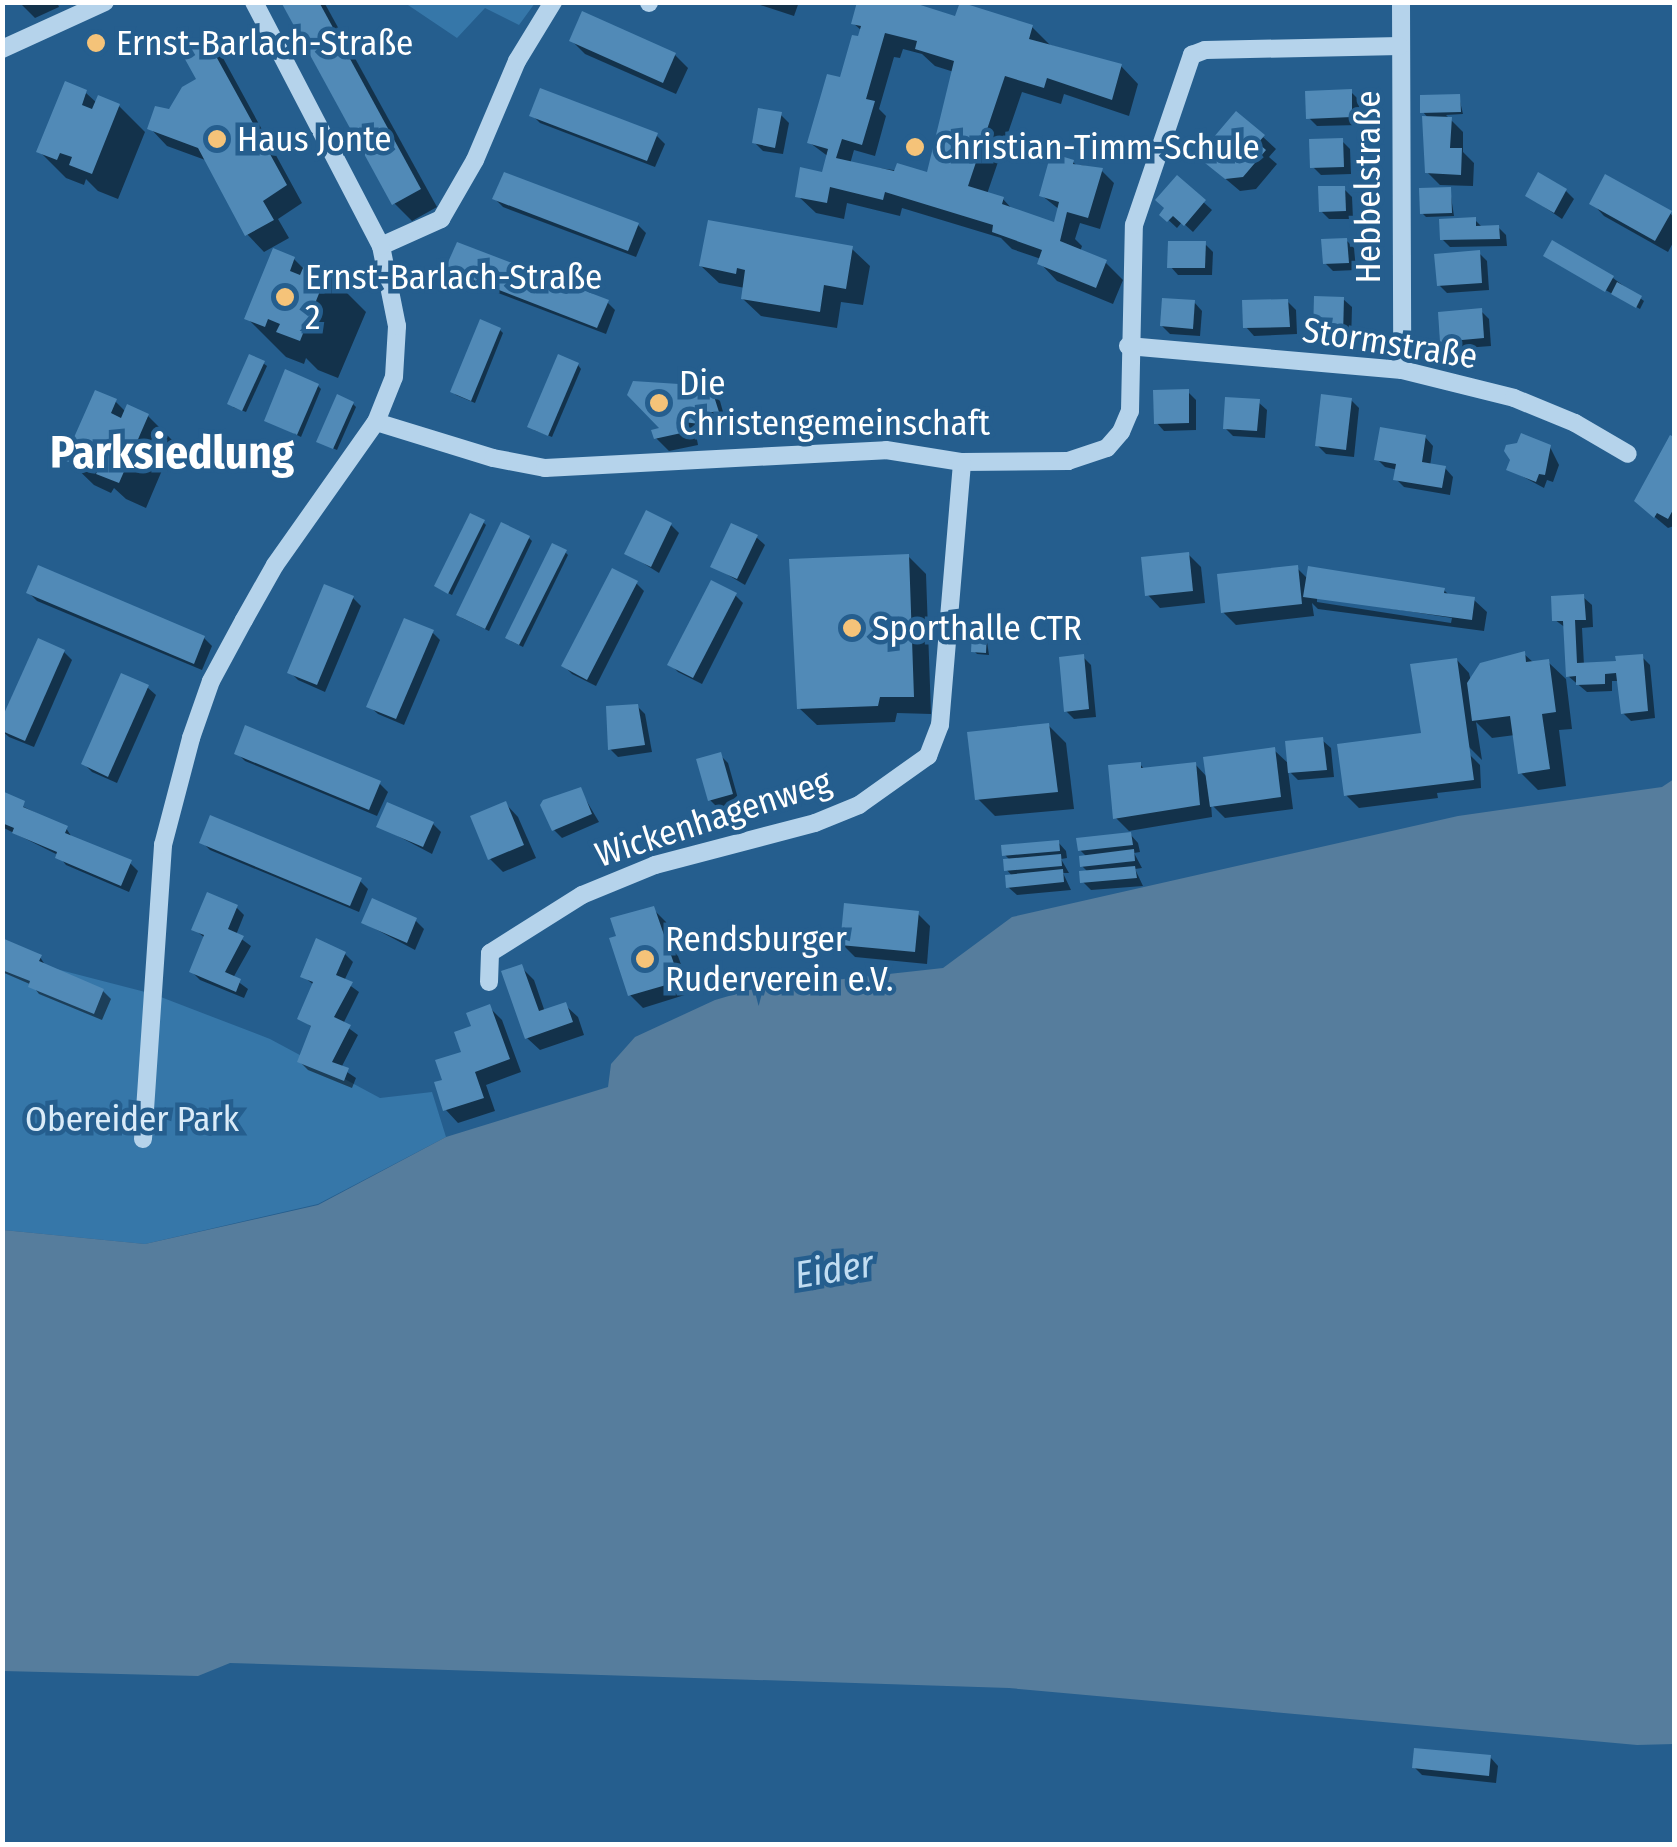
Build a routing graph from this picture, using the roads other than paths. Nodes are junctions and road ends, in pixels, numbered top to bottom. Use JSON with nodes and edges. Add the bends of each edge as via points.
{"nodes":[{"id":1,"x":105,"y":2,"type":"edge"},
{"id":2,"x":254,"y":2,"type":"edge"},
{"id":3,"x":553,"y":2,"type":"edge"},
{"id":4,"x":1401,"y":2,"type":"edge"},
{"id":5,"x":1400,"y":46,"type":"junction"},
{"id":6,"x":2,"y":49,"type":"edge"},
{"id":7,"x":381,"y":246,"type":"junction"},
{"id":8,"x":1128,"y":346,"type":"junction"},
{"id":9,"x":1402,"y":370,"type":"junction"},
{"id":10,"x":376,"y":422,"type":"junction"},
{"id":11,"x":1628,"y":454,"type":"dead end"},
{"id":12,"x":962,"y":462,"type":"junction"},
{"id":13,"x":489,"y":982,"type":"dead end"},
{"id":14,"x":143,"y":1139,"type":"dead end"}],
"edges":[{"from":1,"to":6,"type":"street"},
{"from":2,"to":7,"type":"street"},
{"from":3,"to":7,"type":"street","via":[[517,60],[475,160],[441,219]]},
{"from":4,"to":5,"type":"street","name":"Hebbelstraße"},
{"from":5,"to":8,"type":"street","via":[[1192,55],[1134,225]]},
{"from":5,"to":9,"type":"street","name":"Hebbelstraße"},
{"from":7,"to":10,"type":"street","via":[[398,326],[394,377]]},
{"from":8,"to":9,"type":"street","name":"Stormstraße"},
{"from":8,"to":12,"type":"street","via":[[1130,411],[1107,448],[1068,461]]},
{"from":9,"to":11,"type":"street","name":"Stormstraße","via":[[1514,398]]},
{"from":10,"to":12,"type":"street","via":[[545,468],[886,450]]},
{"from":10,"to":14,"type":"street","via":[[275,565],[210,681],[191,738],[163,845]]},
{"from":12,"to":13,"type":"street","name":"Wickenhagenweg","via":[[940,725],[928,756],[860,805],[815,824],[654,864],[582,895],[490,953]]}]}
